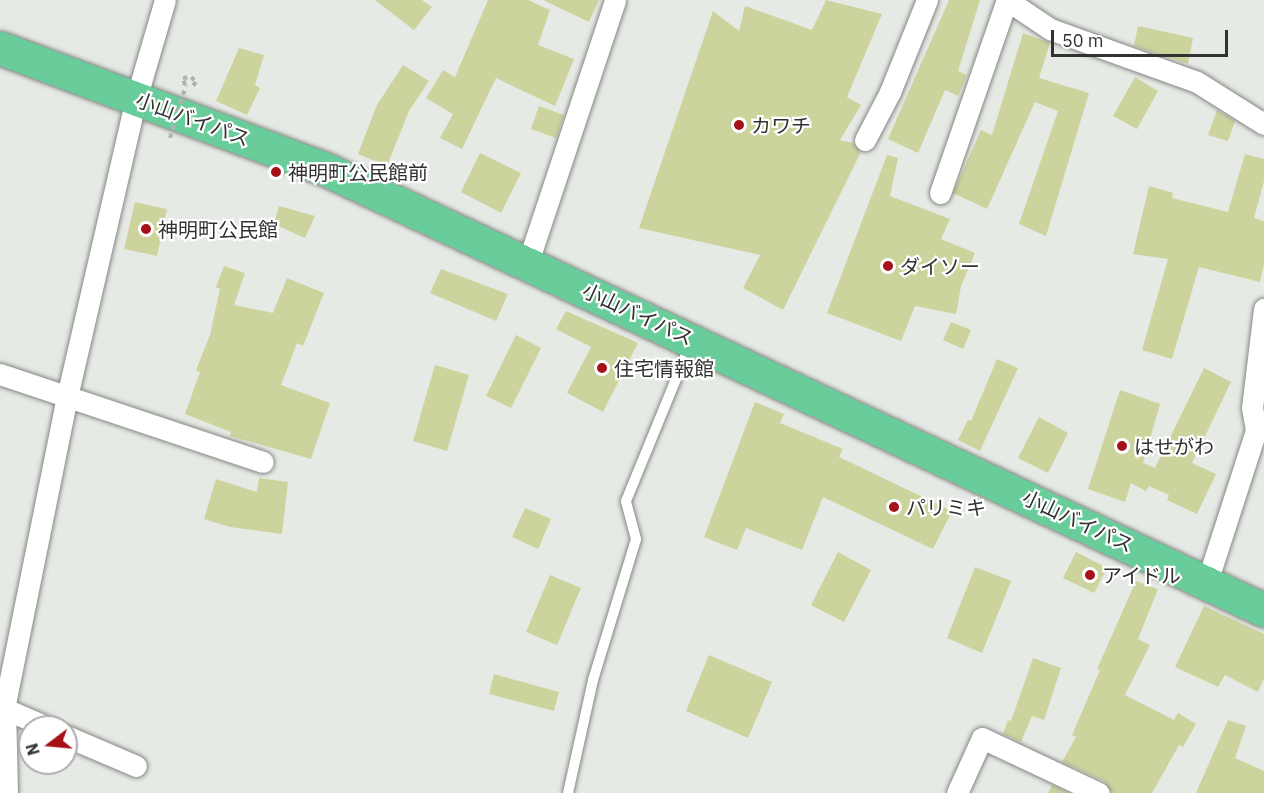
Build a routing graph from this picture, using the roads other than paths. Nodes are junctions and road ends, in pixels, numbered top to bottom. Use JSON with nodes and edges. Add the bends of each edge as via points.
{"nodes":[{"id":1,"x":165,"y":0,"type":"edge"},
{"id":2,"x":615,"y":0,"type":"edge"},
{"id":3,"x":927,"y":0,"type":"edge"},
{"id":4,"x":1007,"y":0,"type":"edge"},
{"id":5,"x":0,"y":48,"type":"edge"},
{"id":6,"x":136,"y":99,"type":"junction"},
{"id":7,"x":1264,"y":124,"type":"edge"},
{"id":8,"x":865,"y":140,"type":"dead end"},
{"id":9,"x":940,"y":193,"type":"dead end"},
{"id":10,"x":528,"y":262,"type":"junction"},
{"id":11,"x":1264,"y":309,"type":"edge"},
{"id":12,"x":692,"y":339,"type":"junction"},
{"id":13,"x":0,"y":374,"type":"edge"},
{"id":14,"x":67,"y":398,"type":"junction"},
{"id":15,"x":1258,"y":410,"type":"edge"},
{"id":16,"x":263,"y":462,"type":"dead end"},
{"id":17,"x":1207,"y":582,"type":"junction"},
{"id":18,"x":1264,"y":610,"type":"edge"},
{"id":19,"x":4,"y":705,"type":"edge"},
{"id":20,"x":24,"y":715,"type":"edge"},
{"id":21,"x":78,"y":741,"type":"edge"},
{"id":22,"x":136,"y":766,"type":"dead end"},
{"id":23,"x":7,"y":793,"type":"edge"},
{"id":24,"x":568,"y":793,"type":"edge"},
{"id":25,"x":957,"y":793,"type":"edge"},
{"id":26,"x":1099,"y":793,"type":"edge"}],
"edges":[{"from":1,"to":6,"type":"street"},
{"from":2,"to":10,"type":"street"},
{"from":3,"to":8,"type":"street","via":[[890,92]]},
{"from":4,"to":7,"type":"street","via":[[1050,29],[1197,82]]},
{"from":4,"to":9,"type":"street"},
{"from":5,"to":6,"type":"highway","name":"小山バイパス"},
{"from":6,"to":10,"type":"highway","name":"小山バイパス","via":[[325,169]]},
{"from":6,"to":14,"type":"street"},
{"from":10,"to":12,"type":"highway","name":"小山バイパス"},
{"from":11,"to":15,"type":"street"},
{"from":12,"to":17,"type":"highway","name":"小山バイパス"},
{"from":12,"to":24,"type":"lane","via":[[626,501],[636,538],[593,680]]},
{"from":13,"to":14,"type":"street"},
{"from":14,"to":16,"type":"street"},
{"from":14,"to":19,"type":"street"},
{"from":15,"to":17,"type":"street","via":[[1256,430]]},
{"from":17,"to":18,"type":"highway","name":"小山バイパス"},
{"from":19,"to":20,"type":"street"},
{"from":19,"to":23,"type":"street"},
{"from":21,"to":22,"type":"street"},
{"from":25,"to":26,"type":"street","via":[[982,738]]}]}
